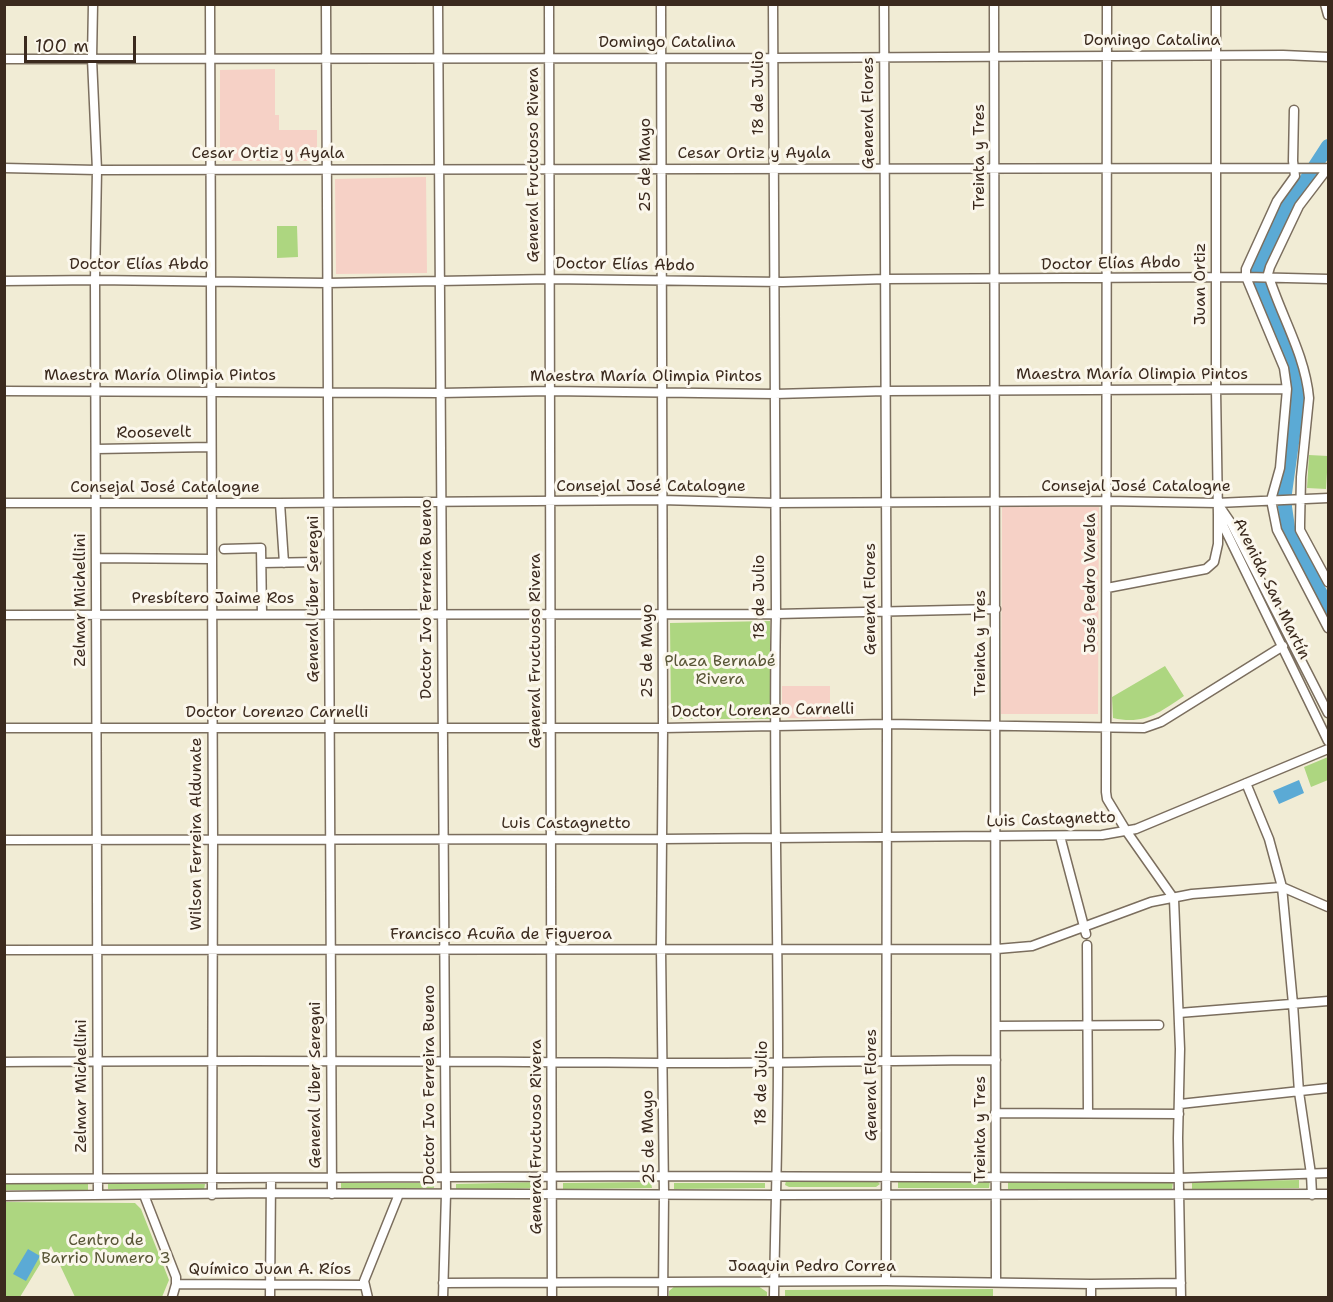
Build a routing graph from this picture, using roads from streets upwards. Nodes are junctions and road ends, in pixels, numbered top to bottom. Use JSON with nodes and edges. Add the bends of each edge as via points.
{"nodes":[{"id":1,"x":93,"y":4,"type":"edge"},
{"id":2,"x":210,"y":4,"type":"edge"},
{"id":3,"x":326,"y":4,"type":"edge"},
{"id":4,"x":438,"y":4,"type":"edge"},
{"id":5,"x":549,"y":4,"type":"edge"},
{"id":6,"x":661,"y":4,"type":"edge"},
{"id":7,"x":773,"y":4,"type":"edge"},
{"id":8,"x":884,"y":4,"type":"edge"},
{"id":9,"x":994,"y":4,"type":"edge"},
{"id":10,"x":1107,"y":4,"type":"edge"},
{"id":11,"x":1216,"y":4,"type":"edge"},
{"id":12,"x":1325,"y":4,"type":"edge"},
{"id":13,"x":1329,"y":15,"type":"edge"},
{"id":14,"x":995,"y":56,"type":"junction"},
{"id":15,"x":1216,"y":56,"type":"junction"},
{"id":16,"x":549,"y":57,"type":"junction"},
{"id":17,"x":1106,"y":57,"type":"junction"},
{"id":18,"x":1329,"y":57,"type":"edge"},
{"id":19,"x":210,"y":58,"type":"junction"},
{"id":20,"x":661,"y":58,"type":"junction"},
{"id":21,"x":773,"y":58,"type":"junction"},
{"id":22,"x":884,"y":58,"type":"junction"},
{"id":23,"x":4,"y":59,"type":"edge"},
{"id":24,"x":92,"y":59,"type":"junction"},
{"id":25,"x":327,"y":59,"type":"junction"},
{"id":26,"x":438,"y":59,"type":"junction"},
{"id":27,"x":1294,"y":110,"type":"dead end"},
{"id":28,"x":1294,"y":167,"type":"junction"},
{"id":29,"x":4,"y":168,"type":"edge"},
{"id":30,"x":774,"y":168,"type":"junction"},
{"id":31,"x":1105,"y":168,"type":"junction"},
{"id":32,"x":1216,"y":168,"type":"junction"},
{"id":33,"x":1327,"y":168,"type":"edge"},
{"id":34,"x":210,"y":169,"type":"junction"},
{"id":35,"x":326,"y":169,"type":"junction"},
{"id":36,"x":549,"y":169,"type":"junction"},
{"id":37,"x":662,"y":169,"type":"junction"},
{"id":38,"x":995,"y":169,"type":"junction"},
{"id":39,"x":97,"y":170,"type":"junction"},
{"id":40,"x":440,"y":170,"type":"junction"},
{"id":41,"x":885,"y":170,"type":"junction"},
{"id":42,"x":1106,"y":278,"type":"junction"},
{"id":43,"x":1216,"y":278,"type":"junction"},
{"id":44,"x":1249,"y":278,"type":"junction"},
{"id":45,"x":550,"y":279,"type":"junction"},
{"id":46,"x":885,"y":279,"type":"junction"},
{"id":47,"x":1267,"y":279,"type":"junction"},
{"id":48,"x":1329,"y":279,"type":"edge"},
{"id":49,"x":95,"y":280,"type":"junction"},
{"id":50,"x":211,"y":280,"type":"junction"},
{"id":51,"x":440,"y":280,"type":"junction"},
{"id":52,"x":662,"y":280,"type":"junction"},
{"id":53,"x":994,"y":280,"type":"junction"},
{"id":54,"x":4,"y":281,"type":"edge"},
{"id":55,"x":774,"y":282,"type":"junction"},
{"id":56,"x":327,"y":283,"type":"junction"},
{"id":57,"x":1216,"y":389,"type":"junction"},
{"id":58,"x":1287,"y":389,"type":"junction"},
{"id":59,"x":1106,"y":390,"type":"junction"},
{"id":60,"x":4,"y":391,"type":"edge"},
{"id":61,"x":96,"y":391,"type":"junction"},
{"id":62,"x":211,"y":391,"type":"junction"},
{"id":63,"x":550,"y":391,"type":"junction"},
{"id":64,"x":661,"y":391,"type":"junction"},
{"id":65,"x":885,"y":391,"type":"junction"},
{"id":66,"x":995,"y":391,"type":"junction"},
{"id":67,"x":327,"y":392,"type":"junction"},
{"id":68,"x":440,"y":393,"type":"junction"},
{"id":69,"x":775,"y":394,"type":"junction"},
{"id":70,"x":211,"y":447,"type":"junction"},
{"id":71,"x":96,"y":448,"type":"junction"},
{"id":72,"x":1329,"y":498,"type":"edge"},
{"id":73,"x":1299,"y":499,"type":"junction"},
{"id":74,"x":661,"y":500,"type":"junction"},
{"id":75,"x":1273,"y":500,"type":"junction"},
{"id":76,"x":1106,"y":501,"type":"junction"},
{"id":77,"x":328,"y":502,"type":"junction"},
{"id":78,"x":442,"y":502,"type":"junction"},
{"id":79,"x":551,"y":502,"type":"junction"},
{"id":80,"x":885,"y":502,"type":"junction"},
{"id":81,"x":996,"y":502,"type":"junction"},
{"id":82,"x":4,"y":503,"type":"edge"},
{"id":83,"x":96,"y":503,"type":"junction"},
{"id":84,"x":212,"y":503,"type":"junction"},
{"id":85,"x":775,"y":503,"type":"junction"},
{"id":86,"x":1217,"y":503,"type":"junction"},
{"id":87,"x":280,"y":504,"type":"junction"},
{"id":88,"x":1218,"y":516,"type":"junction"},
{"id":89,"x":224,"y":549,"type":"dead end"},
{"id":90,"x":96,"y":558,"type":"junction"},
{"id":91,"x":211,"y":559,"type":"junction"},
{"id":92,"x":316,"y":562,"type":"dead end"},
{"id":93,"x":262,"y":563,"type":"junction"},
{"id":94,"x":284,"y":563,"type":"junction"},
{"id":95,"x":1329,"y":582,"type":"edge"},
{"id":96,"x":1107,"y":588,"type":"junction"},
{"id":97,"x":996,"y":609,"type":"junction"},
{"id":98,"x":886,"y":611,"type":"junction"},
{"id":99,"x":96,"y":613,"type":"junction"},
{"id":100,"x":551,"y":613,"type":"junction"},
{"id":101,"x":662,"y":613,"type":"junction"},
{"id":102,"x":262,"y":614,"type":"junction"},
{"id":103,"x":329,"y":614,"type":"junction"},
{"id":104,"x":443,"y":614,"type":"junction"},
{"id":105,"x":776,"y":614,"type":"junction"},
{"id":106,"x":4,"y":615,"type":"edge"},
{"id":107,"x":212,"y":615,"type":"junction"},
{"id":108,"x":1329,"y":628,"type":"edge"},
{"id":109,"x":1283,"y":646,"type":"junction"},
{"id":110,"x":1329,"y":713,"type":"edge"},
{"id":111,"x":887,"y":724,"type":"junction"},
{"id":112,"x":996,"y":726,"type":"junction"},
{"id":113,"x":329,"y":727,"type":"junction"},
{"id":114,"x":774,"y":727,"type":"junction"},
{"id":115,"x":4,"y":728,"type":"edge"},
{"id":116,"x":97,"y":728,"type":"junction"},
{"id":117,"x":212,"y":728,"type":"junction"},
{"id":118,"x":443,"y":728,"type":"junction"},
{"id":119,"x":551,"y":728,"type":"junction"},
{"id":120,"x":663,"y":728,"type":"junction"},
{"id":121,"x":1106,"y":728,"type":"junction"},
{"id":122,"x":1329,"y":741,"type":"edge"},
{"id":123,"x":1329,"y":750,"type":"edge"},
{"id":124,"x":1246,"y":783,"type":"junction"},
{"id":125,"x":1127,"y":832,"type":"junction"},
{"id":126,"x":1060,"y":836,"type":"junction"},
{"id":127,"x":996,"y":837,"type":"junction"},
{"id":128,"x":777,"y":838,"type":"junction"},
{"id":129,"x":887,"y":838,"type":"junction"},
{"id":130,"x":213,"y":839,"type":"junction"},
{"id":131,"x":330,"y":839,"type":"junction"},
{"id":132,"x":444,"y":839,"type":"junction"},
{"id":133,"x":551,"y":839,"type":"junction"},
{"id":134,"x":662,"y":839,"type":"junction"},
{"id":135,"x":4,"y":840,"type":"edge"},
{"id":136,"x":97,"y":840,"type":"junction"},
{"id":137,"x":1282,"y":887,"type":"junction"},
{"id":138,"x":1174,"y":899,"type":"junction"},
{"id":139,"x":1329,"y":907,"type":"edge"},
{"id":140,"x":1085,"y":931,"type":"junction"},
{"id":141,"x":1087,"y":945,"type":"dead end"},
{"id":142,"x":661,"y":949,"type":"junction"},
{"id":143,"x":887,"y":949,"type":"junction"},
{"id":144,"x":4,"y":950,"type":"edge"},
{"id":145,"x":97,"y":950,"type":"junction"},
{"id":146,"x":330,"y":950,"type":"junction"},
{"id":147,"x":444,"y":950,"type":"junction"},
{"id":148,"x":551,"y":950,"type":"junction"},
{"id":149,"x":777,"y":950,"type":"junction"},
{"id":150,"x":997,"y":950,"type":"junction"},
{"id":151,"x":212,"y":951,"type":"junction"},
{"id":152,"x":1329,"y":1001,"type":"edge"},
{"id":153,"x":1293,"y":1004,"type":"junction"},
{"id":154,"x":1179,"y":1013,"type":"junction"},
{"id":155,"x":1088,"y":1025,"type":"junction"},
{"id":156,"x":1159,"y":1025,"type":"dead end"},
{"id":157,"x":996,"y":1026,"type":"junction"},
{"id":158,"x":886,"y":1060,"type":"junction"},
{"id":159,"x":996,"y":1060,"type":"junction"},
{"id":160,"x":97,"y":1061,"type":"junction"},
{"id":161,"x":330,"y":1061,"type":"junction"},
{"id":162,"x":551,"y":1061,"type":"junction"},
{"id":163,"x":4,"y":1062,"type":"edge"},
{"id":164,"x":212,"y":1062,"type":"junction"},
{"id":165,"x":778,"y":1062,"type":"junction"},
{"id":166,"x":445,"y":1063,"type":"junction"},
{"id":167,"x":662,"y":1063,"type":"junction"},
{"id":168,"x":1329,"y":1088,"type":"edge"},
{"id":169,"x":1299,"y":1092,"type":"junction"},
{"id":170,"x":1180,"y":1104,"type":"junction"},
{"id":171,"x":996,"y":1113,"type":"junction"},
{"id":172,"x":1088,"y":1113,"type":"junction"},
{"id":173,"x":1179,"y":1114,"type":"junction"},
{"id":174,"x":1329,"y":1173,"type":"edge"},
{"id":175,"x":1311,"y":1174,"type":"junction"},
{"id":176,"x":664,"y":1176,"type":"junction"},
{"id":177,"x":776,"y":1176,"type":"junction"},
{"id":178,"x":887,"y":1176,"type":"junction"},
{"id":179,"x":996,"y":1176,"type":"junction"},
{"id":180,"x":332,"y":1177,"type":"junction"},
{"id":181,"x":446,"y":1177,"type":"junction"},
{"id":182,"x":552,"y":1177,"type":"junction"},
{"id":183,"x":97,"y":1178,"type":"junction"},
{"id":184,"x":212,"y":1178,"type":"junction"},
{"id":185,"x":271,"y":1178,"type":"junction"},
{"id":186,"x":1180,"y":1178,"type":"junction"},
{"id":187,"x":4,"y":1179,"type":"edge"},
{"id":188,"x":271,"y":1193,"type":"junction"},
{"id":189,"x":332,"y":1194,"type":"junction"},
{"id":190,"x":399,"y":1194,"type":"junction"},
{"id":191,"x":446,"y":1194,"type":"junction"},
{"id":192,"x":552,"y":1194,"type":"junction"},
{"id":193,"x":664,"y":1194,"type":"junction"},
{"id":194,"x":887,"y":1194,"type":"junction"},
{"id":195,"x":996,"y":1194,"type":"junction"},
{"id":196,"x":1329,"y":1194,"type":"edge"},
{"id":197,"x":98,"y":1195,"type":"junction"},
{"id":198,"x":144,"y":1195,"type":"junction"},
{"id":199,"x":212,"y":1195,"type":"junction"},
{"id":200,"x":1312,"y":1195,"type":"junction"},
{"id":201,"x":4,"y":1196,"type":"edge"},
{"id":202,"x":776,"y":1196,"type":"junction"},
{"id":203,"x":1179,"y":1196,"type":"junction"},
{"id":204,"x":886,"y":1281,"type":"junction"},
{"id":205,"x":663,"y":1282,"type":"junction"},
{"id":206,"x":775,"y":1282,"type":"junction"},
{"id":207,"x":996,"y":1282,"type":"junction"},
{"id":208,"x":443,"y":1283,"type":"junction"},
{"id":209,"x":552,"y":1283,"type":"junction"},
{"id":210,"x":1181,"y":1283,"type":"junction"},
{"id":211,"x":177,"y":1284,"type":"junction"},
{"id":212,"x":1091,"y":1284,"type":"junction"},
{"id":213,"x":270,"y":1285,"type":"junction"},
{"id":214,"x":364,"y":1285,"type":"junction"},
{"id":215,"x":1181,"y":1296,"type":"edge"},
{"id":216,"x":172,"y":1298,"type":"edge"},
{"id":217,"x":270,"y":1298,"type":"edge"},
{"id":218,"x":368,"y":1298,"type":"edge"},
{"id":219,"x":443,"y":1298,"type":"edge"},
{"id":220,"x":552,"y":1298,"type":"edge"},
{"id":221,"x":663,"y":1298,"type":"edge"},
{"id":222,"x":774,"y":1298,"type":"edge"},
{"id":223,"x":1091,"y":1298,"type":"edge"},
{"id":224,"x":1190,"y":1298,"type":"edge"}],
"edges":[{"from":1,"to":24,"type":"street","name":"Zelmar Michellini"},
{"from":2,"to":19,"type":"street","name":"Wilson Ferreira Aldunate"},
{"from":3,"to":25,"type":"street","name":"General Líber Seregni"},
{"from":4,"to":26,"type":"street","name":"Doctor Ivo Ferreira Bueno"},
{"from":5,"to":16,"type":"street","name":"General Fructuoso Rivera"},
{"from":6,"to":20,"type":"street","name":"25 de Mayo"},
{"from":7,"to":21,"type":"street","name":"18 de Julio"},
{"from":8,"to":22,"type":"street","name":"General Flores"},
{"from":9,"to":14,"type":"street","name":"Treinta y Tres"},
{"from":10,"to":17,"type":"street","name":"José Pedro Varela"},
{"from":11,"to":15,"type":"street","name":"Juan Ortiz"},
{"from":12,"to":13,"type":"street"},
{"from":14,"to":17,"type":"street","name":"Domingo Catalina"},
{"from":14,"to":22,"type":"street","name":"Domingo Catalina"},
{"from":14,"to":38,"type":"street","name":"Treinta y Tres"},
{"from":15,"to":17,"type":"street","name":"Domingo Catalina"},
{"from":15,"to":18,"type":"street","name":"Domingo Catalina"},
{"from":15,"to":32,"type":"street","name":"Juan Ortiz"},
{"from":16,"to":20,"type":"street","name":"Domingo Catalina"},
{"from":16,"to":26,"type":"street","name":"Domingo Catalina"},
{"from":16,"to":36,"type":"street","name":"General Fructuoso Rivera"},
{"from":17,"to":31,"type":"street","name":"José Pedro Varela"},
{"from":19,"to":24,"type":"street","name":"Domingo Catalina"},
{"from":19,"to":25,"type":"street","name":"Domingo Catalina"},
{"from":19,"to":34,"type":"street","name":"Wilson Ferreira Aldunate"},
{"from":20,"to":21,"type":"street","name":"Domingo Catalina"},
{"from":20,"to":37,"type":"street","name":"25 de Mayo"},
{"from":21,"to":22,"type":"street","name":"Domingo Catalina"},
{"from":21,"to":30,"type":"street","name":"18 de Julio"},
{"from":22,"to":41,"type":"street","name":"General Flores"},
{"from":23,"to":24,"type":"street","name":"Domingo Catalina"},
{"from":24,"to":39,"type":"street","name":"Zelmar Michellini"},
{"from":25,"to":26,"type":"street","name":"Domingo Catalina"},
{"from":25,"to":35,"type":"street","name":"General Líber Seregni"},
{"from":26,"to":40,"type":"street","name":"Doctor Ivo Ferreira Bueno"},
{"from":27,"to":28,"type":"street"},
{"from":28,"to":32,"type":"street","name":"Cesar Ortiz y Ayala"},
{"from":28,"to":33,"type":"street","name":"Cesar Ortiz y Ayala"},
{"from":28,"to":44,"type":"street","via":[[1295,176],[1277,201],[1246,269]]},
{"from":29,"to":39,"type":"street","name":"Cesar Ortiz y Ayala"},
{"from":30,"to":37,"type":"street","name":"Cesar Ortiz y Ayala"},
{"from":30,"to":41,"type":"street","name":"Cesar Ortiz y Ayala"},
{"from":30,"to":55,"type":"street","name":"18 de Julio"},
{"from":31,"to":32,"type":"street","name":"Cesar Ortiz y Ayala"},
{"from":31,"to":38,"type":"street","name":"Cesar Ortiz y Ayala"},
{"from":31,"to":42,"type":"street","name":"José Pedro Varela"},
{"from":32,"to":43,"type":"street","name":"Juan Ortiz"},
{"from":33,"to":47,"type":"street","via":[[1297,211],[1269,267]]},
{"from":34,"to":35,"type":"street","name":"Cesar Ortiz y Ayala"},
{"from":34,"to":39,"type":"street","name":"Cesar Ortiz y Ayala"},
{"from":34,"to":50,"type":"street","name":"Wilson Ferreira Aldunate"},
{"from":35,"to":40,"type":"street","name":"Cesar Ortiz y Ayala"},
{"from":35,"to":56,"type":"street","name":"General Líber Seregni"},
{"from":36,"to":37,"type":"street","name":"Cesar Ortiz y Ayala"},
{"from":36,"to":40,"type":"street","name":"Cesar Ortiz y Ayala"},
{"from":36,"to":45,"type":"street","name":"General Fructuoso Rivera"},
{"from":37,"to":52,"type":"street","name":"25 de Mayo"},
{"from":38,"to":41,"type":"street","name":"Cesar Ortiz y Ayala"},
{"from":38,"to":53,"type":"street","name":"Treinta y Tres"},
{"from":39,"to":49,"type":"street","name":"Zelmar Michellini"},
{"from":40,"to":51,"type":"street","name":"Doctor Ivo Ferreira Bueno"},
{"from":41,"to":46,"type":"street","name":"General Flores"},
{"from":42,"to":43,"type":"street","name":"Doctor Elías Abdo"},
{"from":42,"to":53,"type":"street","name":"Doctor Elías Abdo"},
{"from":42,"to":59,"type":"street","name":"José Pedro Varela"},
{"from":43,"to":44,"type":"street","name":"Doctor Elías Abdo"},
{"from":43,"to":57,"type":"street","name":"Juan Ortiz"},
{"from":44,"to":47,"type":"street","name":"Doctor Elías Abdo"},
{"from":44,"to":58,"type":"street","via":[[1284,369]]},
{"from":45,"to":51,"type":"street","name":"Doctor Elías Abdo"},
{"from":45,"to":52,"type":"street","name":"Doctor Elías Abdo"},
{"from":45,"to":63,"type":"street","name":"General Fructuoso Rivera"},
{"from":46,"to":53,"type":"street","name":"Doctor Elías Abdo"},
{"from":46,"to":55,"type":"street","name":"Doctor Elías Abdo"},
{"from":46,"to":65,"type":"street","name":"General Flores"},
{"from":47,"to":48,"type":"street","name":"Doctor Elías Abdo"},
{"from":47,"to":73,"type":"street","via":[[1301,359],[1309,389]]},
{"from":49,"to":50,"type":"street","name":"Doctor Elías Abdo"},
{"from":49,"to":54,"type":"street","name":"Doctor Elías Abdo"},
{"from":49,"to":61,"type":"street","name":"Zelmar Michellini"},
{"from":50,"to":56,"type":"street","name":"Doctor Elías Abdo"},
{"from":50,"to":62,"type":"street","name":"Wilson Ferreira Aldunate"},
{"from":51,"to":56,"type":"street","name":"Doctor Elías Abdo"},
{"from":51,"to":68,"type":"street","name":"Doctor Ivo Ferreira Bueno"},
{"from":52,"to":55,"type":"street","name":"Doctor Elías Abdo"},
{"from":52,"to":64,"type":"street","name":"25 de Mayo"},
{"from":53,"to":66,"type":"street","name":"Treinta y Tres"},
{"from":55,"to":69,"type":"street","name":"18 de Julio"},
{"from":56,"to":67,"type":"street","name":"General Líber Seregni"},
{"from":57,"to":58,"type":"street","name":"Maestra María Olimpia Pintos"},
{"from":57,"to":59,"type":"street","name":"Maestra María Olimpia Pintos"},
{"from":57,"to":86,"type":"street","name":"Juan Ortiz"},
{"from":58,"to":75,"type":"street"},
{"from":59,"to":66,"type":"street","name":"Maestra María Olimpia Pintos"},
{"from":59,"to":76,"type":"street","name":"José Pedro Varela"},
{"from":60,"to":61,"type":"street","name":"Maestra María Olimpia Pintos"},
{"from":61,"to":62,"type":"street","name":"Maestra María Olimpia Pintos"},
{"from":61,"to":71,"type":"street","name":"Zelmar Michellini"},
{"from":62,"to":67,"type":"street","name":"Maestra María Olimpia Pintos"},
{"from":62,"to":70,"type":"street","name":"Wilson Ferreira Aldunate"},
{"from":63,"to":64,"type":"street","name":"Maestra María Olimpia Pintos"},
{"from":63,"to":68,"type":"street","name":"Maestra María Olimpia Pintos"},
{"from":63,"to":79,"type":"street","name":"General Fructuoso Rivera"},
{"from":64,"to":69,"type":"street","name":"Maestra María Olimpia Pintos"},
{"from":64,"to":74,"type":"street","name":"25 de Mayo"},
{"from":65,"to":66,"type":"street","name":"Maestra María Olimpia Pintos"},
{"from":65,"to":69,"type":"street","name":"Maestra María Olimpia Pintos"},
{"from":65,"to":80,"type":"street","name":"General Flores"},
{"from":66,"to":81,"type":"street","name":"Treinta y Tres"},
{"from":67,"to":68,"type":"street","name":"Maestra María Olimpia Pintos"},
{"from":67,"to":77,"type":"street","name":"General Líber Seregni"},
{"from":68,"to":78,"type":"street","name":"Doctor Ivo Ferreira Bueno"},
{"from":69,"to":85,"type":"street","name":"18 de Julio"},
{"from":70,"to":71,"type":"street","name":"Roosevelt"},
{"from":70,"to":84,"type":"street","name":"Wilson Ferreira Aldunate"},
{"from":71,"to":83,"type":"street","name":"Zelmar Michellini"},
{"from":72,"to":73,"type":"street","name":"Consejal José Catalogne"},
{"from":73,"to":75,"type":"street","name":"Consejal José Catalogne"},
{"from":73,"to":95,"type":"street","via":[[1300,530]]},
{"from":74,"to":79,"type":"street","name":"Consejal José Catalogne"},
{"from":74,"to":85,"type":"street","name":"Consejal José Catalogne"},
{"from":74,"to":101,"type":"street","name":"25 de Mayo"},
{"from":75,"to":86,"type":"street","name":"Consejal José Catalogne"},
{"from":75,"to":108,"type":"street","via":[[1280,537]]},
{"from":76,"to":81,"type":"street","name":"Consejal José Catalogne"},
{"from":76,"to":86,"type":"street","name":"Consejal José Catalogne"},
{"from":76,"to":96,"type":"street","name":"José Pedro Varela"},
{"from":77,"to":78,"type":"street","name":"Consejal José Catalogne"},
{"from":77,"to":87,"type":"street","name":"Consejal José Catalogne"},
{"from":77,"to":103,"type":"street","name":"General Líber Seregni"},
{"from":78,"to":79,"type":"street","name":"Consejal José Catalogne"},
{"from":78,"to":104,"type":"street","name":"Doctor Ivo Ferreira Bueno"},
{"from":79,"to":100,"type":"street","name":"General Fructuoso Rivera"},
{"from":80,"to":81,"type":"street","name":"Consejal José Catalogne"},
{"from":80,"to":85,"type":"street","name":"Consejal José Catalogne"},
{"from":80,"to":98,"type":"street","name":"General Flores"},
{"from":81,"to":97,"type":"street","name":"Treinta y Tres"},
{"from":82,"to":83,"type":"street","name":"Consejal José Catalogne"},
{"from":83,"to":84,"type":"street","name":"Consejal José Catalogne"},
{"from":83,"to":90,"type":"street","name":"Zelmar Michellini"},
{"from":84,"to":87,"type":"street","name":"Consejal José Catalogne"},
{"from":84,"to":91,"type":"street","name":"Wilson Ferreira Aldunate"},
{"from":85,"to":105,"type":"street","name":"18 de Julio"},
{"from":86,"to":88,"type":"street","name":"Juan Ortiz"},
{"from":86,"to":110,"type":"street","name":"Avenida San Martín"},
{"from":87,"to":94,"type":"street"},
{"from":88,"to":96,"type":"street","name":"Juan Ortiz","via":[[1214,562],[1206,569]]},
{"from":88,"to":109,"type":"street","name":"Avenida San Martín"},
{"from":89,"to":93,"type":"street","via":[[261,548]]},
{"from":90,"to":91,"type":"street"},
{"from":90,"to":99,"type":"street","name":"Zelmar Michellini"},
{"from":91,"to":107,"type":"street","name":"Wilson Ferreira Aldunate"},
{"from":92,"to":94,"type":"street"},
{"from":93,"to":94,"type":"street"},
{"from":93,"to":102,"type":"street"},
{"from":96,"to":121,"type":"street","name":"José Pedro Varela"},
{"from":97,"to":98,"type":"street","name":"Presbítero Jaime Ros"},
{"from":97,"to":112,"type":"street","name":"Treinta y Tres"},
{"from":98,"to":105,"type":"street","name":"Presbítero Jaime Ros"},
{"from":98,"to":111,"type":"street","name":"General Flores"},
{"from":99,"to":106,"type":"street","name":"Presbítero Jaime Ros"},
{"from":99,"to":107,"type":"street","name":"Presbítero Jaime Ros"},
{"from":99,"to":116,"type":"street","name":"Zelmar Michellini"},
{"from":100,"to":101,"type":"street","name":"Presbítero Jaime Ros"},
{"from":100,"to":104,"type":"street","name":"Presbítero Jaime Ros"},
{"from":100,"to":119,"type":"street","name":"General Fructuoso Rivera"},
{"from":101,"to":105,"type":"street","name":"Presbítero Jaime Ros"},
{"from":101,"to":120,"type":"street","name":"25 de Mayo"},
{"from":102,"to":103,"type":"street","name":"Presbítero Jaime Ros"},
{"from":102,"to":107,"type":"street","name":"Presbítero Jaime Ros"},
{"from":103,"to":104,"type":"street","name":"Presbítero Jaime Ros"},
{"from":103,"to":113,"type":"street","name":"General Líber Seregni"},
{"from":104,"to":118,"type":"street","name":"Doctor Ivo Ferreira Bueno"},
{"from":105,"to":114,"type":"street","name":"18 de Julio"},
{"from":107,"to":117,"type":"street","name":"Wilson Ferreira Aldunate"},
{"from":109,"to":121,"type":"street","name":"Doctor Lorenzo Carnelli","via":[[1153,726]]},
{"from":109,"to":122,"type":"street","name":"Avenida San Martín"},
{"from":111,"to":112,"type":"street","name":"Doctor Lorenzo Carnelli"},
{"from":111,"to":114,"type":"street","name":"Doctor Lorenzo Carnelli"},
{"from":111,"to":129,"type":"street","name":"General Flores"},
{"from":112,"to":121,"type":"street","name":"Doctor Lorenzo Carnelli"},
{"from":112,"to":127,"type":"street","name":"Treinta y Tres"},
{"from":113,"to":117,"type":"street","name":"Doctor Lorenzo Carnelli"},
{"from":113,"to":118,"type":"street","name":"Doctor Lorenzo Carnelli"},
{"from":113,"to":131,"type":"street","name":"General Líber Seregni"},
{"from":114,"to":120,"type":"street","name":"Doctor Lorenzo Carnelli"},
{"from":114,"to":128,"type":"street","name":"18 de Julio"},
{"from":115,"to":116,"type":"street","name":"Doctor Lorenzo Carnelli"},
{"from":116,"to":117,"type":"street","name":"Doctor Lorenzo Carnelli"},
{"from":116,"to":136,"type":"street","name":"Zelmar Michellini"},
{"from":117,"to":130,"type":"street","name":"Wilson Ferreira Aldunate"},
{"from":118,"to":119,"type":"street","name":"Doctor Lorenzo Carnelli"},
{"from":118,"to":132,"type":"street","name":"Doctor Ivo Ferreira Bueno"},
{"from":119,"to":120,"type":"street","name":"Doctor Lorenzo Carnelli"},
{"from":119,"to":133,"type":"street","name":"General Fructuoso Rivera"},
{"from":120,"to":134,"type":"street","name":"25 de Mayo"},
{"from":121,"to":125,"type":"street","name":"José Pedro Varela","via":[[1107,799]]},
{"from":123,"to":124,"type":"street","name":"Luis Castagnetto"},
{"from":124,"to":125,"type":"street","name":"Luis Castagnetto"},
{"from":124,"to":137,"type":"street","via":[[1269,839]]},
{"from":125,"to":126,"type":"street","name":"Luis Castagnetto"},
{"from":125,"to":138,"type":"street","name":"José Pedro Varela"},
{"from":126,"to":127,"type":"street","name":"Luis Castagnetto"},
{"from":126,"to":140,"type":"street"},
{"from":127,"to":129,"type":"street","name":"Luis Castagnetto"},
{"from":127,"to":150,"type":"street","name":"Treinta y Tres"},
{"from":128,"to":129,"type":"street","name":"Luis Castagnetto"},
{"from":128,"to":134,"type":"street","name":"Luis Castagnetto"},
{"from":128,"to":149,"type":"street","name":"18 de Julio"},
{"from":129,"to":143,"type":"street","name":"General Flores"},
{"from":130,"to":131,"type":"street","name":"Luis Castagnetto"},
{"from":130,"to":136,"type":"street","name":"Luis Castagnetto"},
{"from":130,"to":151,"type":"street","name":"Wilson Ferreira Aldunate"},
{"from":131,"to":132,"type":"street","name":"Luis Castagnetto"},
{"from":131,"to":146,"type":"street","name":"General Líber Seregni"},
{"from":132,"to":133,"type":"street","name":"Luis Castagnetto"},
{"from":132,"to":147,"type":"street","name":"Doctor Ivo Ferreira Bueno"},
{"from":133,"to":134,"type":"street","name":"Luis Castagnetto"},
{"from":133,"to":148,"type":"street","name":"General Fructuoso Rivera"},
{"from":134,"to":142,"type":"street","name":"25 de Mayo"},
{"from":135,"to":136,"type":"street","name":"Luis Castagnetto"},
{"from":136,"to":145,"type":"street","name":"Zelmar Michellini"},
{"from":137,"to":138,"type":"street","name":"Francisco Acuña de Figueroa","via":[[1221,890]]},
{"from":137,"to":139,"type":"street"},
{"from":137,"to":153,"type":"street"},
{"from":138,"to":140,"type":"street","name":"Francisco Acuña de Figueroa","via":[[1151,902]]},
{"from":138,"to":154,"type":"street"},
{"from":140,"to":150,"type":"street","name":"Francisco Acuña de Figueroa","via":[[1032,946]]},
{"from":141,"to":155,"type":"street"},
{"from":142,"to":148,"type":"street","name":"Francisco Acuña de Figueroa"},
{"from":142,"to":149,"type":"street","name":"Francisco Acuña de Figueroa"},
{"from":142,"to":167,"type":"street","name":"25 de Mayo"},
{"from":143,"to":149,"type":"street","name":"Francisco Acuña de Figueroa"},
{"from":143,"to":150,"type":"street","name":"Francisco Acuña de Figueroa"},
{"from":143,"to":158,"type":"street","name":"General Flores"},
{"from":144,"to":145,"type":"street","name":"Francisco Acuña de Figueroa"},
{"from":145,"to":151,"type":"street","name":"Francisco Acuña de Figueroa"},
{"from":145,"to":160,"type":"street","name":"Zelmar Michellini"},
{"from":146,"to":147,"type":"street","name":"Francisco Acuña de Figueroa"},
{"from":146,"to":151,"type":"street","name":"Francisco Acuña de Figueroa"},
{"from":146,"to":161,"type":"street","name":"General Líber Seregni"},
{"from":147,"to":148,"type":"street","name":"Francisco Acuña de Figueroa"},
{"from":147,"to":166,"type":"street","name":"Doctor Ivo Ferreira Bueno"},
{"from":148,"to":162,"type":"street","name":"General Fructuoso Rivera"},
{"from":149,"to":165,"type":"street","name":"18 de Julio"},
{"from":150,"to":157,"type":"street","name":"Treinta y Tres"},
{"from":151,"to":164,"type":"street","name":"Wilson Ferreira Aldunate"},
{"from":152,"to":153,"type":"street"},
{"from":153,"to":154,"type":"street"},
{"from":153,"to":169,"type":"street"},
{"from":154,"to":170,"type":"street"},
{"from":155,"to":156,"type":"street"},
{"from":155,"to":157,"type":"street"},
{"from":155,"to":172,"type":"street"},
{"from":157,"to":159,"type":"street","name":"Treinta y Tres"},
{"from":158,"to":159,"type":"street"},
{"from":158,"to":165,"type":"street"},
{"from":158,"to":178,"type":"street","name":"General Flores"},
{"from":159,"to":171,"type":"street","name":"Treinta y Tres"},
{"from":160,"to":163,"type":"street"},
{"from":160,"to":164,"type":"street"},
{"from":160,"to":183,"type":"street","name":"Zelmar Michellini"},
{"from":161,"to":164,"type":"street"},
{"from":161,"to":166,"type":"street"},
{"from":161,"to":180,"type":"street","name":"General Líber Seregni"},
{"from":162,"to":166,"type":"street"},
{"from":162,"to":167,"type":"street"},
{"from":162,"to":182,"type":"street","name":"General Fructuoso Rivera"},
{"from":164,"to":184,"type":"street","name":"Wilson Ferreira Aldunate"},
{"from":165,"to":167,"type":"street"},
{"from":165,"to":177,"type":"street","name":"18 de Julio"},
{"from":166,"to":181,"type":"street","name":"Doctor Ivo Ferreira Bueno"},
{"from":167,"to":176,"type":"street","name":"25 de Mayo"},
{"from":168,"to":169,"type":"street"},
{"from":169,"to":170,"type":"street"},
{"from":169,"to":175,"type":"street"},
{"from":170,"to":173,"type":"street"},
{"from":171,"to":172,"type":"street"},
{"from":171,"to":179,"type":"street","name":"Treinta y Tres"},
{"from":172,"to":173,"type":"street"},
{"from":173,"to":186,"type":"street"},
{"from":174,"to":175,"type":"street"},
{"from":175,"to":186,"type":"street"},
{"from":175,"to":200,"type":"street"},
{"from":176,"to":177,"type":"street"},
{"from":176,"to":182,"type":"street"},
{"from":176,"to":193,"type":"street","name":"25 de Mayo"},
{"from":177,"to":178,"type":"street"},
{"from":177,"to":202,"type":"street","name":"18 de Julio"},
{"from":178,"to":179,"type":"street"},
{"from":178,"to":194,"type":"street","name":"General Flores"},
{"from":179,"to":186,"type":"street"},
{"from":179,"to":195,"type":"street","name":"Treinta y Tres"},
{"from":180,"to":181,"type":"street"},
{"from":180,"to":185,"type":"street"},
{"from":180,"to":189,"type":"street","name":"General Líber Seregni"},
{"from":181,"to":182,"type":"street"},
{"from":181,"to":191,"type":"street","name":"Doctor Ivo Ferreira Bueno"},
{"from":182,"to":192,"type":"street","name":"General Fructuoso Rivera"},
{"from":183,"to":184,"type":"street"},
{"from":183,"to":187,"type":"street"},
{"from":183,"to":197,"type":"street","name":"Zelmar Michellini"},
{"from":184,"to":185,"type":"street"},
{"from":184,"to":199,"type":"street","name":"Wilson Ferreira Aldunate"},
{"from":185,"to":188,"type":"street"},
{"from":186,"to":203,"type":"street"},
{"from":188,"to":189,"type":"street"},
{"from":188,"to":199,"type":"street"},
{"from":188,"to":213,"type":"street"},
{"from":189,"to":190,"type":"street"},
{"from":190,"to":191,"type":"street"},
{"from":190,"to":214,"type":"street"},
{"from":191,"to":192,"type":"street"},
{"from":191,"to":208,"type":"street","name":"Doctor Ivo Ferreira Bueno"},
{"from":192,"to":193,"type":"street"},
{"from":192,"to":209,"type":"street","name":"General Fructuoso Rivera"},
{"from":193,"to":202,"type":"street"},
{"from":193,"to":205,"type":"street","name":"25 de Mayo"},
{"from":194,"to":195,"type":"street"},
{"from":194,"to":202,"type":"street"},
{"from":194,"to":204,"type":"street","name":"General Flores"},
{"from":195,"to":203,"type":"street"},
{"from":195,"to":207,"type":"street","name":"Treinta y Tres"},
{"from":196,"to":200,"type":"street"},
{"from":197,"to":198,"type":"street"},
{"from":197,"to":201,"type":"street"},
{"from":198,"to":199,"type":"street"},
{"from":198,"to":211,"type":"street"},
{"from":200,"to":203,"type":"street"},
{"from":202,"to":206,"type":"street","name":"18 de Julio"},
{"from":203,"to":210,"type":"street"},
{"from":204,"to":206,"type":"street","name":"Joaquin Pedro Correa"},
{"from":204,"to":207,"type":"street","name":"Joaquin Pedro Correa"},
{"from":205,"to":206,"type":"street","name":"Joaquin Pedro Correa"},
{"from":205,"to":209,"type":"street","name":"Joaquin Pedro Correa"},
{"from":205,"to":221,"type":"street","name":"25 de Mayo"},
{"from":206,"to":222,"type":"street","name":"18 de Julio"},
{"from":207,"to":212,"type":"street","name":"Joaquin Pedro Correa"},
{"from":208,"to":209,"type":"street","name":"Joaquin Pedro Correa"},
{"from":208,"to":219,"type":"street","name":"Doctor Ivo Ferreira Bueno"},
{"from":209,"to":220,"type":"street","name":"General Fructuoso Rivera"},
{"from":210,"to":212,"type":"street","name":"Joaquin Pedro Correa"},
{"from":210,"to":215,"type":"street"},
{"from":211,"to":213,"type":"street","name":"Químico Juan A. Ríos"},
{"from":211,"to":216,"type":"street"},
{"from":212,"to":223,"type":"street"},
{"from":213,"to":214,"type":"street","name":"Químico Juan A. Ríos"},
{"from":213,"to":217,"type":"street"},
{"from":214,"to":218,"type":"street"},
{"from":215,"to":224,"type":"street"}]}
